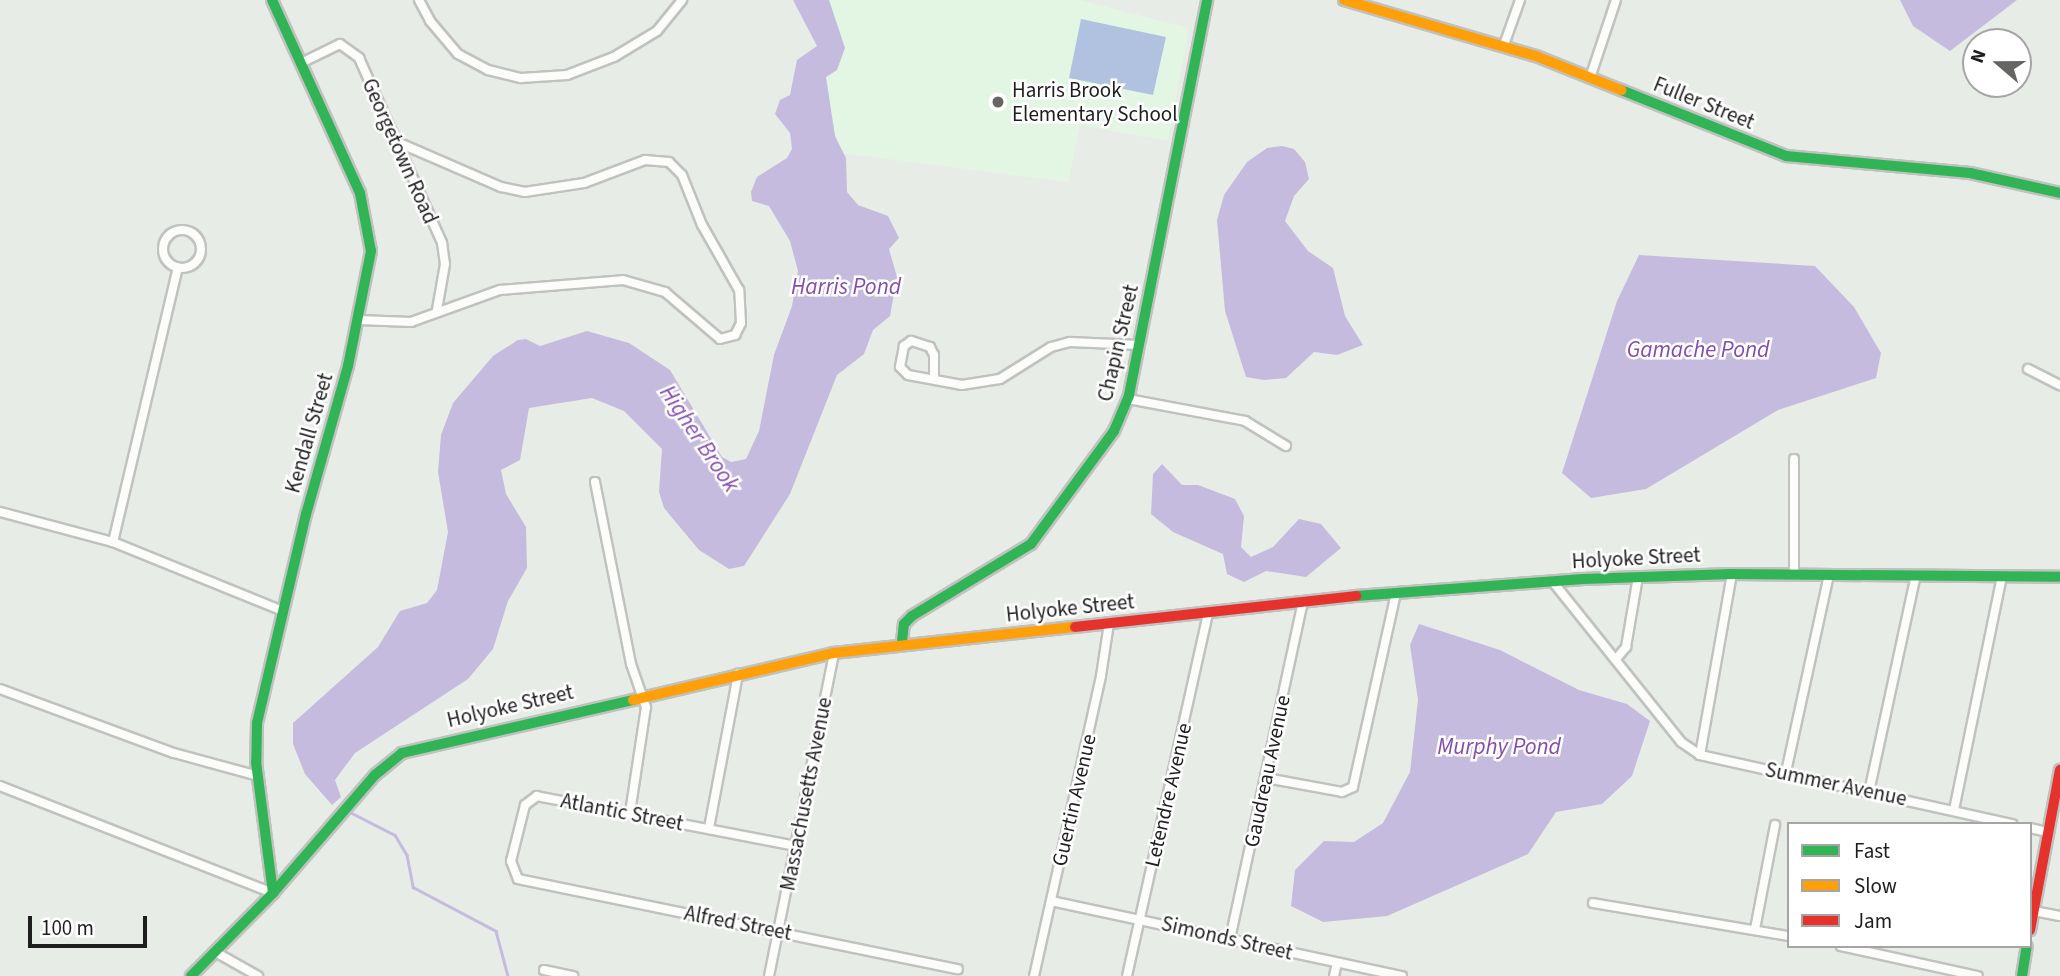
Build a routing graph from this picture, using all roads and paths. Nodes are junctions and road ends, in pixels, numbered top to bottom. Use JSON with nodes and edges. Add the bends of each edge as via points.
{"nodes":[{"id":1,"x":272,"y":0,"type":"edge"},
{"id":2,"x":419,"y":0,"type":"edge"},
{"id":3,"x":682,"y":0,"type":"edge"},
{"id":4,"x":1207,"y":0,"type":"edge"},
{"id":5,"x":1344,"y":0,"type":"edge"},
{"id":6,"x":1520,"y":0,"type":"edge"},
{"id":7,"x":1616,"y":0,"type":"edge"},
{"id":8,"x":1504,"y":45,"type":"junction"},
{"id":9,"x":301,"y":63,"type":"junction"},
{"id":10,"x":1590,"y":78,"type":"junction"},
{"id":11,"x":397,"y":142,"type":"junction"},
{"id":12,"x":2060,"y":193,"type":"edge"},
{"id":13,"x":178,"y":268,"type":"junction"},
{"id":14,"x":437,"y":310,"type":"junction"},
{"id":15,"x":359,"y":320,"type":"junction"},
{"id":16,"x":1139,"y":345,"type":"junction"},
{"id":17,"x":2028,"y":369,"type":"dead end"},
{"id":18,"x":933,"y":379,"type":"junction"},
{"id":19,"x":2060,"y":385,"type":"edge"},
{"id":20,"x":1128,"y":399,"type":"junction"},
{"id":21,"x":1286,"y":446,"type":"dead end"},
{"id":22,"x":1794,"y":458,"type":"dead end"},
{"id":23,"x":595,"y":482,"type":"dead end"},
{"id":24,"x":0,"y":512,"type":"edge"},
{"id":25,"x":113,"y":542,"type":"junction"},
{"id":26,"x":1732,"y":574,"type":"junction"},
{"id":27,"x":1794,"y":574,"type":"junction"},
{"id":28,"x":1829,"y":575,"type":"junction"},
{"id":29,"x":1916,"y":575,"type":"junction"},
{"id":30,"x":2002,"y":576,"type":"junction"},
{"id":31,"x":2060,"y":576,"type":"edge"},
{"id":32,"x":1638,"y":577,"type":"junction"},
{"id":33,"x":1553,"y":582,"type":"junction"},
{"id":34,"x":1396,"y":593,"type":"junction"},
{"id":35,"x":1303,"y":602,"type":"junction"},
{"id":36,"x":284,"y":611,"type":"junction"},
{"id":37,"x":1208,"y":613,"type":"junction"},
{"id":38,"x":1109,"y":623,"type":"junction"},
{"id":39,"x":902,"y":642,"type":"junction"},
{"id":40,"x":834,"y":653,"type":"junction"},
{"id":41,"x":1616,"y":659,"type":"junction"},
{"id":42,"x":738,"y":674,"type":"junction"},
{"id":43,"x":0,"y":689,"type":"edge"},
{"id":44,"x":642,"y":696,"type":"junction"},
{"id":45,"x":1700,"y":755,"type":"junction"},
{"id":46,"x":2060,"y":770,"type":"edge"},
{"id":47,"x":1786,"y":772,"type":"junction"},
{"id":48,"x":258,"y":776,"type":"junction"},
{"id":49,"x":1266,"y":778,"type":"junction"},
{"id":50,"x":0,"y":786,"type":"edge"},
{"id":51,"x":1869,"y":792,"type":"junction"},
{"id":52,"x":1954,"y":810,"type":"junction"},
{"id":53,"x":629,"y":813,"type":"junction"},
{"id":54,"x":2004,"y":822,"type":"edge"},
{"id":55,"x":1775,"y":825,"type":"dead end"},
{"id":56,"x":709,"y":828,"type":"junction"},
{"id":57,"x":2032,"y":828,"type":"edge"},
{"id":58,"x":2048,"y":832,"type":"junction"},
{"id":59,"x":796,"y":846,"type":"junction"},
{"id":60,"x":518,"y":879,"type":"joint"},
{"id":61,"x":273,"y":893,"type":"junction"},
{"id":62,"x":1051,"y":901,"type":"junction"},
{"id":63,"x":1593,"y":902,"type":"dead end"},
{"id":64,"x":2034,"y":912,"type":"junction"},
{"id":65,"x":2060,"y":916,"type":"edge"},
{"id":66,"x":1139,"y":919,"type":"junction"},
{"id":67,"x":2032,"y":921,"type":"edge"},
{"id":68,"x":1755,"y":929,"type":"junction"},
{"id":69,"x":778,"y":930,"type":"junction"},
{"id":70,"x":1787,"y":936,"type":"edge"},
{"id":71,"x":1230,"y":939,"type":"junction"},
{"id":72,"x":1863,"y":948,"type":"edge"},
{"id":73,"x":2027,"y":948,"type":"edge"},
{"id":74,"x":217,"y":953,"type":"junction"},
{"id":75,"x":1337,"y":963,"type":"junction"},
{"id":76,"x":958,"y":969,"type":"dead end"},
{"id":77,"x":544,"y":970,"type":"dead end"},
{"id":78,"x":191,"y":976,"type":"edge"},
{"id":79,"x":258,"y":976,"type":"edge"},
{"id":80,"x":573,"y":976,"type":"edge"},
{"id":81,"x":769,"y":976,"type":"edge"},
{"id":82,"x":1034,"y":976,"type":"edge"},
{"id":83,"x":1127,"y":976,"type":"edge"},
{"id":84,"x":1334,"y":976,"type":"edge"},
{"id":85,"x":1402,"y":976,"type":"edge"},
{"id":86,"x":1978,"y":976,"type":"edge"},
{"id":87,"x":2022,"y":976,"type":"edge"}],
"edges":[{"from":1,"to":9,"type":"main road","name":"Kendall Street"},
{"from":2,"to":3,"type":"street","via":[[458,54],[488,70],[521,78],[567,75],[614,57],[657,31]]},
{"from":4,"to":16,"type":"main road","name":"Chapin Street"},
{"from":5,"to":8,"type":"main road","name":"Fuller Street"},
{"from":6,"to":8,"type":"street"},
{"from":7,"to":10,"type":"street"},
{"from":8,"to":10,"type":"main road","name":"Fuller Street"},
{"from":9,"to":11,"type":"street","name":"Georgetown Road","via":[[336,44],[350,47]]},
{"from":9,"to":15,"type":"main road","name":"Kendall Street","via":[[367,212],[370,266]]},
{"from":10,"to":12,"type":"main road","name":"Fuller Street","via":[[1786,156],[1946,170]]},
{"from":11,"to":14,"type":"street","name":"Georgetown Road","via":[[444,251]]},
{"from":11,"to":14,"type":"street","via":[[501,187],[525,192],[584,183],[649,159],[669,162],[682,175],[702,225],[739,290],[742,309],[738,331],[723,340],[665,292],[629,280],[500,290]]},
{"from":13,"to":13,"type":"street","via":[[189,266],[200,254],[199,238],[182,229],[169,234],[164,248],[168,261]]},
{"from":13,"to":25,"type":"street"},
{"from":14,"to":15,"type":"street","via":[[411,322]]},
{"from":15,"to":36,"type":"main road","name":"Kendall Street"},
{"from":16,"to":18,"type":"street","via":[[1070,342],[1051,347],[987,384]]},
{"from":16,"to":20,"type":"main road","name":"Chapin Street"},
{"from":17,"to":19,"type":"street"},
{"from":18,"to":18,"type":"street","via":[[908,374],[900,367],[904,346],[911,341],[930,347]]},
{"from":20,"to":21,"type":"street","via":[[1245,421]]},
{"from":20,"to":39,"type":"main road","name":"Chapin Street","via":[[1114,431],[1048,526],[1008,562],[912,616],[904,624]]},
{"from":22,"to":27,"type":"street"},
{"from":23,"to":44,"type":"street","via":[[625,638]]},
{"from":24,"to":25,"type":"street"},
{"from":25,"to":36,"type":"street"},
{"from":26,"to":27,"type":"main road","name":"Holyoke Street"},
{"from":26,"to":32,"type":"main road","name":"Holyoke Street"},
{"from":26,"to":45,"type":"street"},
{"from":27,"to":28,"type":"main road","name":"Holyoke Street"},
{"from":28,"to":29,"type":"main road","name":"Holyoke Street"},
{"from":28,"to":47,"type":"street"},
{"from":29,"to":30,"type":"main road","name":"Holyoke Street"},
{"from":29,"to":51,"type":"street"},
{"from":30,"to":31,"type":"main road","name":"Holyoke Street"},
{"from":30,"to":52,"type":"street"},
{"from":32,"to":33,"type":"main road","name":"Holyoke Street"},
{"from":32,"to":41,"type":"street","via":[[1626,648]]},
{"from":33,"to":34,"type":"main road","name":"Holyoke Street"},
{"from":33,"to":41,"type":"street"},
{"from":34,"to":35,"type":"main road","name":"Holyoke Street"},
{"from":34,"to":49,"type":"street","via":[[1353,787],[1342,792]]},
{"from":35,"to":37,"type":"main road","name":"Holyoke Street"},
{"from":35,"to":49,"type":"street","name":"Gaudreau Avenue"},
{"from":36,"to":48,"type":"main road","name":"Kendall Street","via":[[257,723]]},
{"from":37,"to":38,"type":"main road","name":"Holyoke Street"},
{"from":37,"to":66,"type":"street","name":"Letendre Avenue"},
{"from":38,"to":39,"type":"main road","name":"Holyoke Street"},
{"from":38,"to":62,"type":"street","name":"Guertin Avenue"},
{"from":39,"to":40,"type":"main road","name":"Holyoke Street"},
{"from":40,"to":42,"type":"main road","name":"Holyoke Street"},
{"from":40,"to":59,"type":"street","name":"Massachusetts Avenue"},
{"from":41,"to":45,"type":"street","via":[[1681,742]]},
{"from":42,"to":44,"type":"main road","name":"Holyoke Street"},
{"from":42,"to":56,"type":"street"},
{"from":43,"to":48,"type":"street","via":[[174,753]]},
{"from":44,"to":53,"type":"street","via":[[646,707]]},
{"from":44,"to":61,"type":"main road","name":"Holyoke Street","via":[[416,747],[387,764]]},
{"from":45,"to":47,"type":"street","name":"Summer Avenue"},
{"from":46,"to":58,"type":"main road"},
{"from":47,"to":51,"type":"street","name":"Summer Avenue"},
{"from":48,"to":61,"type":"main road","name":"Kendall Street"},
{"from":49,"to":71,"type":"street","name":"Gaudreau Avenue"},
{"from":50,"to":61,"type":"street"},
{"from":51,"to":52,"type":"street","name":"Summer Avenue"},
{"from":52,"to":54,"type":"street","name":"Summer Avenue"},
{"from":53,"to":56,"type":"street","name":"Atlantic Street"},
{"from":53,"to":60,"type":"street","name":"Atlantic Street","via":[[537,796],[525,805],[511,861]]},
{"from":55,"to":68,"type":"street"},
{"from":56,"to":59,"type":"street","name":"Atlantic Street"},
{"from":57,"to":58,"type":"street"},
{"from":58,"to":64,"type":"main road"},
{"from":59,"to":69,"type":"street","name":"Massachusetts Avenue"},
{"from":60,"to":69,"type":"street","name":"Alfred Street"},
{"from":61,"to":74,"type":"main road","name":"Holyoke Street"},
{"from":62,"to":66,"type":"street","name":"Simonds Street"},
{"from":62,"to":82,"type":"street","name":"Guertin Avenue"},
{"from":63,"to":68,"type":"street"},
{"from":64,"to":65,"type":"street"},
{"from":64,"to":67,"type":"main road"},
{"from":66,"to":71,"type":"street","name":"Simonds Street"},
{"from":66,"to":83,"type":"street","name":"Letendre Avenue"},
{"from":68,"to":70,"type":"street"},
{"from":69,"to":76,"type":"street","name":"Alfred Street"},
{"from":69,"to":81,"type":"street","name":"Massachusetts Avenue"},
{"from":71,"to":75,"type":"street","name":"Simonds Street"},
{"from":72,"to":86,"type":"street"},
{"from":73,"to":87,"type":"main road"},
{"from":74,"to":78,"type":"main road","name":"Holyoke Street"},
{"from":74,"to":79,"type":"street"},
{"from":75,"to":84,"type":"street"},
{"from":75,"to":85,"type":"street","name":"Simonds Street"},
{"from":77,"to":80,"type":"street"}]}
